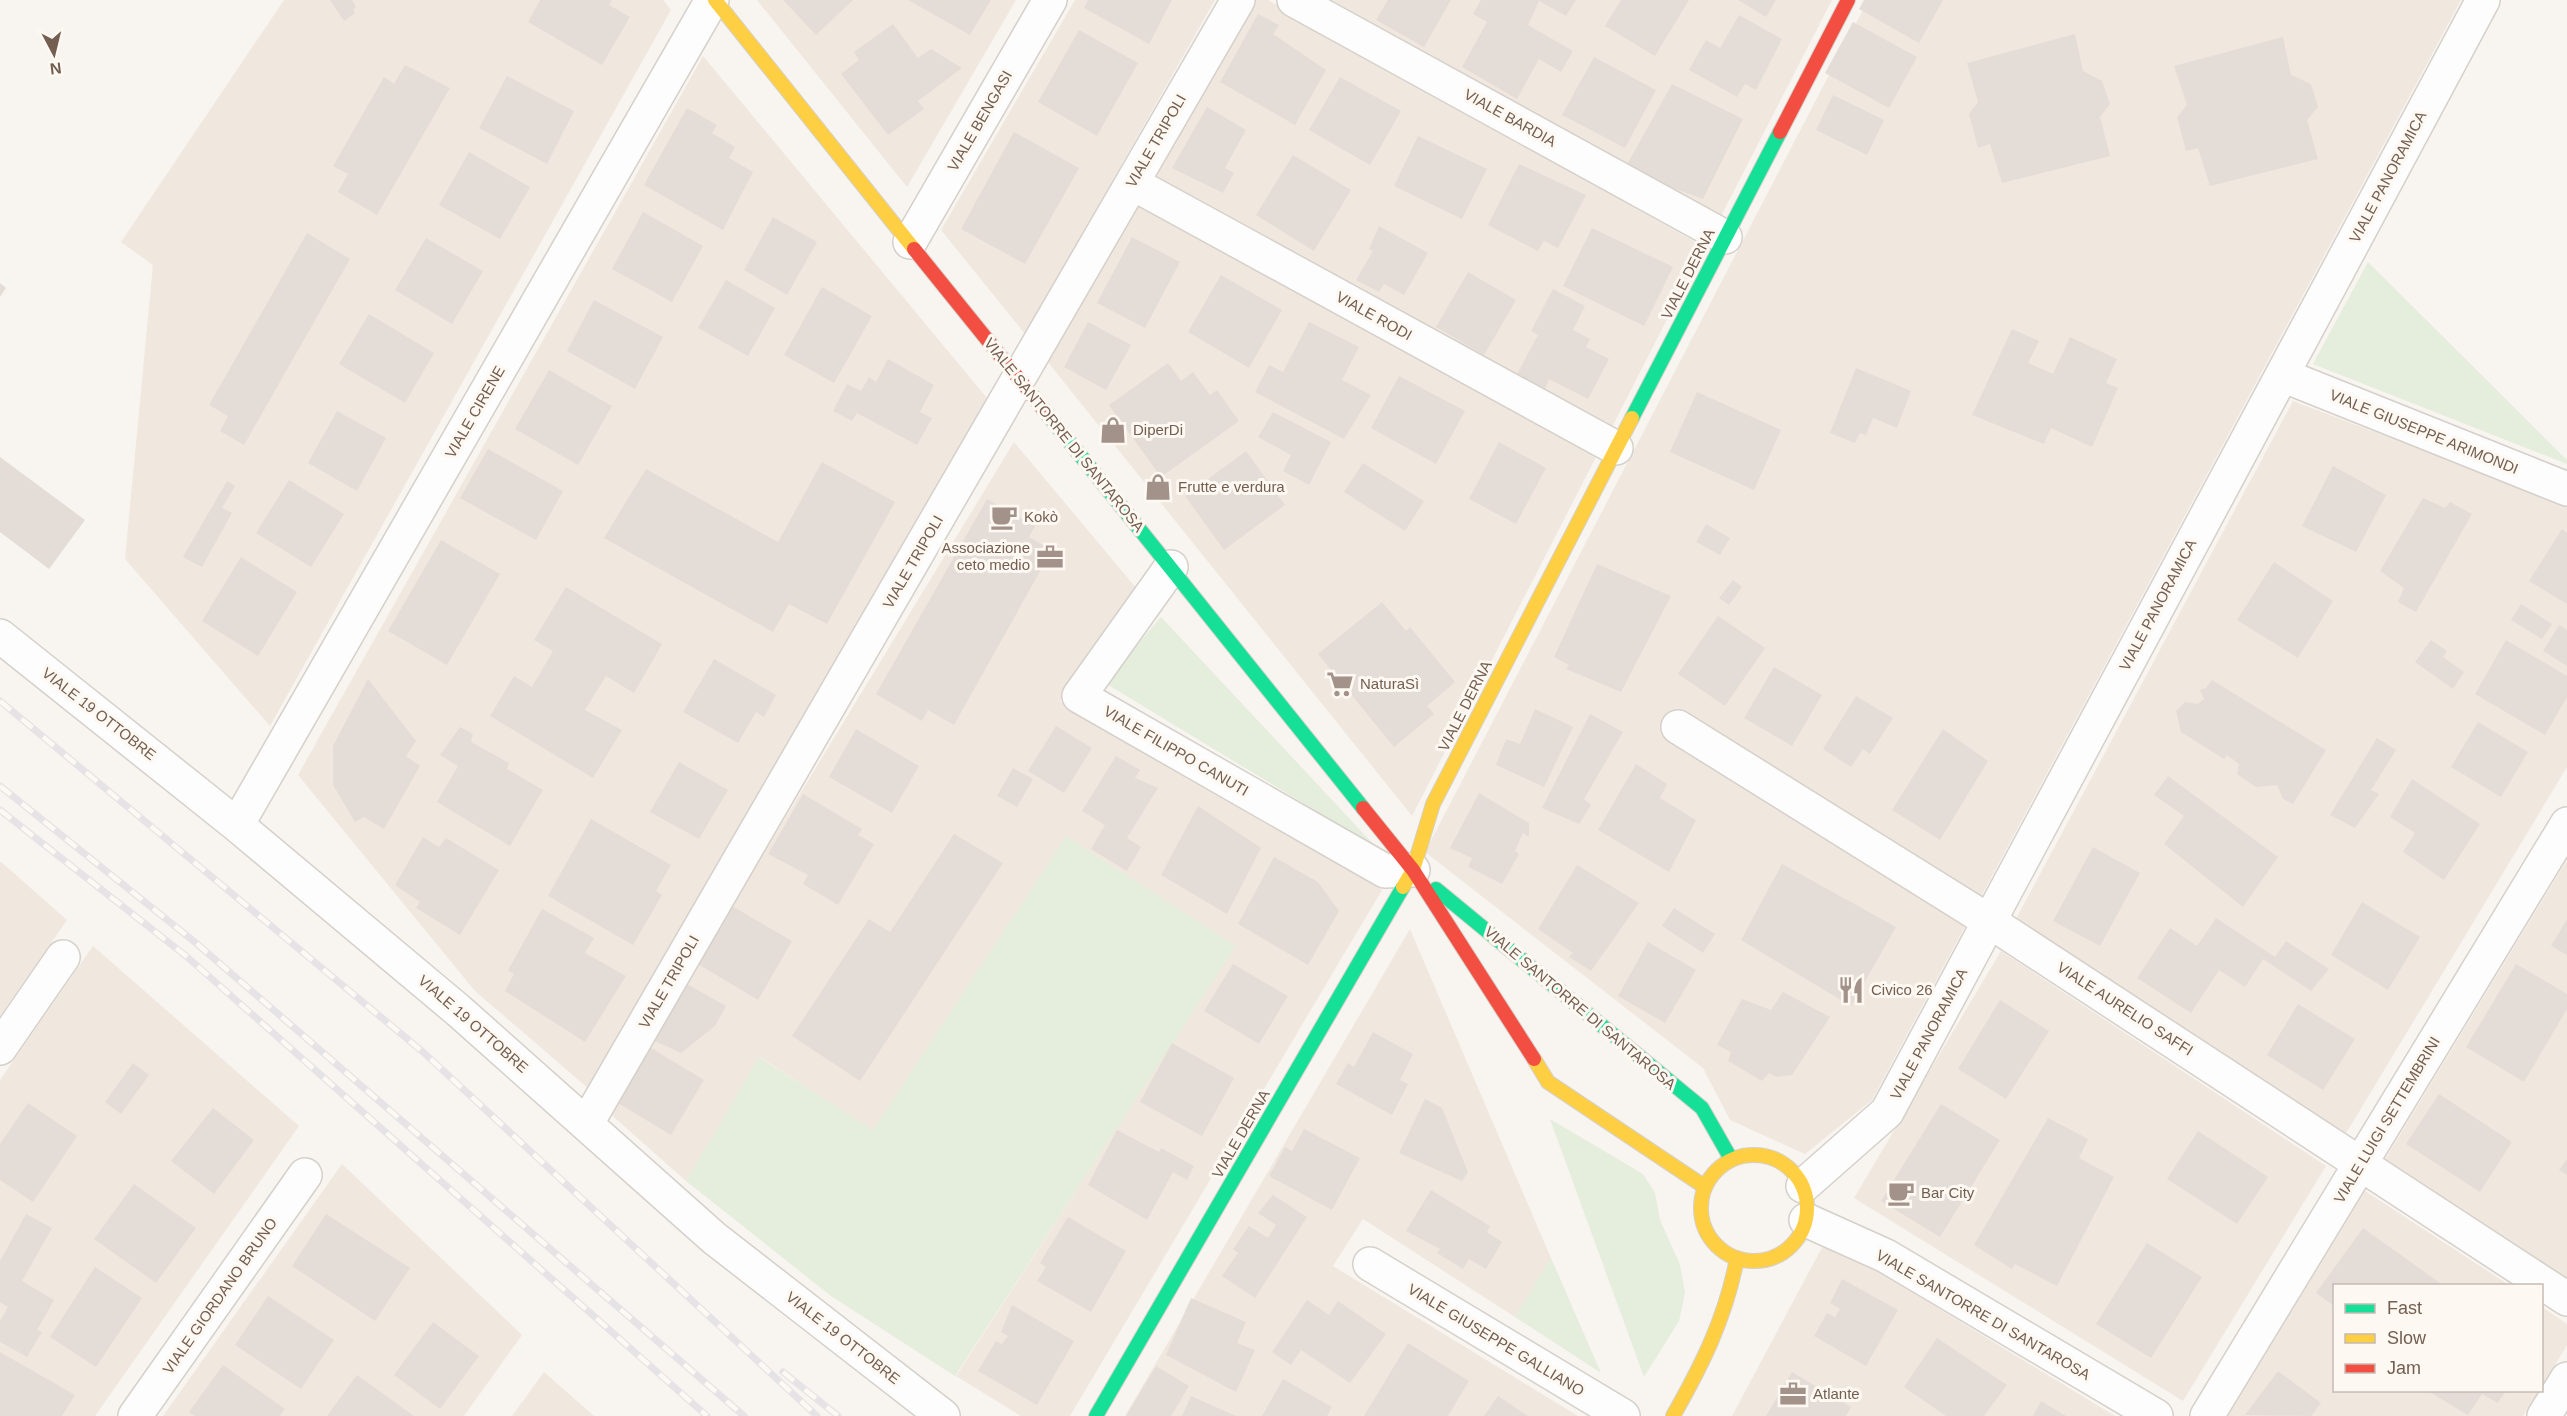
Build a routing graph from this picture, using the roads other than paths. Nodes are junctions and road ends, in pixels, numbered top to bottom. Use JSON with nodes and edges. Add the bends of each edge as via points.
{"nodes":[{"id":1,"x":714,"y":0,"type":"edge"},
{"id":2,"x":1050,"y":0,"type":"edge"},
{"id":3,"x":1238,"y":0,"type":"edge"},
{"id":4,"x":1294,"y":0,"type":"edge"},
{"id":5,"x":1848,"y":0,"type":"edge"},
{"id":6,"x":2483,"y":0,"type":"edge"},
{"id":7,"x":1132,"y":183,"type":"junction"},
{"id":8,"x":1725,"y":237,"type":"junction"},
{"id":9,"x":910,"y":243,"type":"junction"},
{"id":10,"x":2282,"y":375,"type":"junction"},
{"id":11,"x":1019,"y":379,"type":"junction"},
{"id":12,"x":1616,"y":448,"type":"junction"},
{"id":13,"x":2567,"y":489,"type":"edge"},
{"id":14,"x":1171,"y":567,"type":"junction"},
{"id":15,"x":0,"y":636,"type":"edge"},
{"id":16,"x":1678,"y":727,"type":"dead end"},
{"id":17,"x":2567,"y":824,"type":"edge"},
{"id":18,"x":237,"y":825,"type":"junction"},
{"id":19,"x":1413,"y":870,"type":"junction"},
{"id":20,"x":1989,"y":921,"type":"junction"},
{"id":21,"x":63,"y":957,"type":"dead end"},
{"id":22,"x":0,"y":1048,"type":"edge"},
{"id":23,"x":587,"y":1123,"type":"junction"},
{"id":24,"x":1731,"y":1159,"type":"junction"},
{"id":25,"x":2360,"y":1163,"type":"junction"},
{"id":26,"x":305,"y":1175,"type":"dead end"},
{"id":27,"x":1803,"y":1186,"type":"junction"},
{"id":28,"x":1705,"y":1187,"type":"junction"},
{"id":29,"x":1806,"y":1220,"type":"junction"},
{"id":30,"x":1737,"y":1258,"type":"junction"},
{"id":31,"x":1370,"y":1264,"type":"dead end"},
{"id":32,"x":2567,"y":1299,"type":"edge"},
{"id":33,"x":2567,"y":1379,"type":"edge"},
{"id":34,"x":135,"y":1416,"type":"edge"},
{"id":35,"x":943,"y":1416,"type":"edge"},
{"id":36,"x":1096,"y":1416,"type":"edge"},
{"id":37,"x":1623,"y":1416,"type":"edge"},
{"id":38,"x":1673,"y":1416,"type":"edge"},
{"id":39,"x":2156,"y":1416,"type":"edge"},
{"id":40,"x":2207,"y":1416,"type":"edge"},
{"id":41,"x":2544,"y":1416,"type":"edge"}],
"edges":[{"from":1,"to":9,"type":"street","name":"VIALE SANTORRE DI SANTAROSA"},
{"from":1,"to":18,"type":"street","name":"VIALE CIRENE"},
{"from":2,"to":9,"type":"street","name":"VIALE BENGASI"},
{"from":3,"to":7,"type":"street","name":"VIALE TRIPOLI"},
{"from":4,"to":8,"type":"street","name":"VIALE BARDIA"},
{"from":5,"to":8,"type":"street","name":"VIALE DERNA"},
{"from":6,"to":10,"type":"street","name":"VIALE PANORAMICA"},
{"from":7,"to":11,"type":"street","name":"VIALE TRIPOLI"},
{"from":7,"to":12,"type":"street","name":"VIALE RODI"},
{"from":8,"to":12,"type":"street","name":"VIALE DERNA"},
{"from":9,"to":11,"type":"street","name":"VIALE SANTORRE DI SANTAROSA"},
{"from":10,"to":13,"type":"street","name":"VIALE GIUSEPPE ARIMONDI"},
{"from":10,"to":20,"type":"street","name":"VIALE PANORAMICA"},
{"from":11,"to":14,"type":"street","name":"VIALE SANTORRE DI SANTAROSA"},
{"from":11,"to":23,"type":"street","name":"VIALE TRIPOLI"},
{"from":12,"to":19,"type":"street","name":"VIALE DERNA","via":[[1433,804]]},
{"from":14,"to":19,"type":"street","name":"VIALE SANTORRE DI SANTAROSA"},
{"from":14,"to":19,"type":"street","name":"VIALE FILIPPO CANUTI","via":[[1079,696],[1385,871]]},
{"from":15,"to":18,"type":"street","name":"VIALE 19 OTTOBRE"},
{"from":16,"to":20,"type":"street","name":"VIALE AURELIO SAFFI"},
{"from":17,"to":25,"type":"street","name":"VIALE LUIGI SETTEMBRINI"},
{"from":18,"to":23,"type":"street","name":"VIALE 19 OTTOBRE"},
{"from":19,"to":24,"type":"street","name":"VIALE SANTORRE DI SANTAROSA","via":[[1702,1108]]},
{"from":19,"to":28,"type":"street","name":"VIALE SANTORRE DI SANTAROSA","via":[[1548,1082]]},
{"from":19,"to":36,"type":"street","name":"VIALE DERNA"},
{"from":20,"to":25,"type":"street","name":"VIALE AURELIO SAFFI"},
{"from":20,"to":27,"type":"street","name":"VIALE PANORAMICA","via":[[1887,1112]]},
{"from":21,"to":22,"type":"street"},
{"from":23,"to":35,"type":"street","name":"VIALE 19 OTTOBRE","via":[[714,1238]]},
{"from":24,"to":27,"type":"street","via":[[1755,1154],[1772,1157],[1791,1169]]},
{"from":24,"to":28,"type":"street","via":[[1716,1170]]},
{"from":25,"to":32,"type":"street","name":"VIALE AURELIO SAFFI"},
{"from":25,"to":40,"type":"street","name":"VIALE LUIGI SETTEMBRINI"},
{"from":26,"to":34,"type":"street","name":"VIALE GIORDANO BRUNO"},
{"from":27,"to":29,"type":"street","via":[[1808,1203]]},
{"from":28,"to":30,"type":"street","via":[[1701,1213],[1704,1227],[1721,1249]]},
{"from":29,"to":30,"type":"street","via":[[1792,1245],[1779,1255],[1766,1260]]},
{"from":29,"to":39,"type":"street","name":"VIALE SANTORRE DI SANTAROSA","via":[[1886,1256]]},
{"from":30,"to":38,"type":"street","via":[[1731,1297],[1716,1340]]},
{"from":31,"to":37,"type":"street","name":"VIALE GIUSEPPE GALLIANO"},
{"from":33,"to":41,"type":"street"}]}
